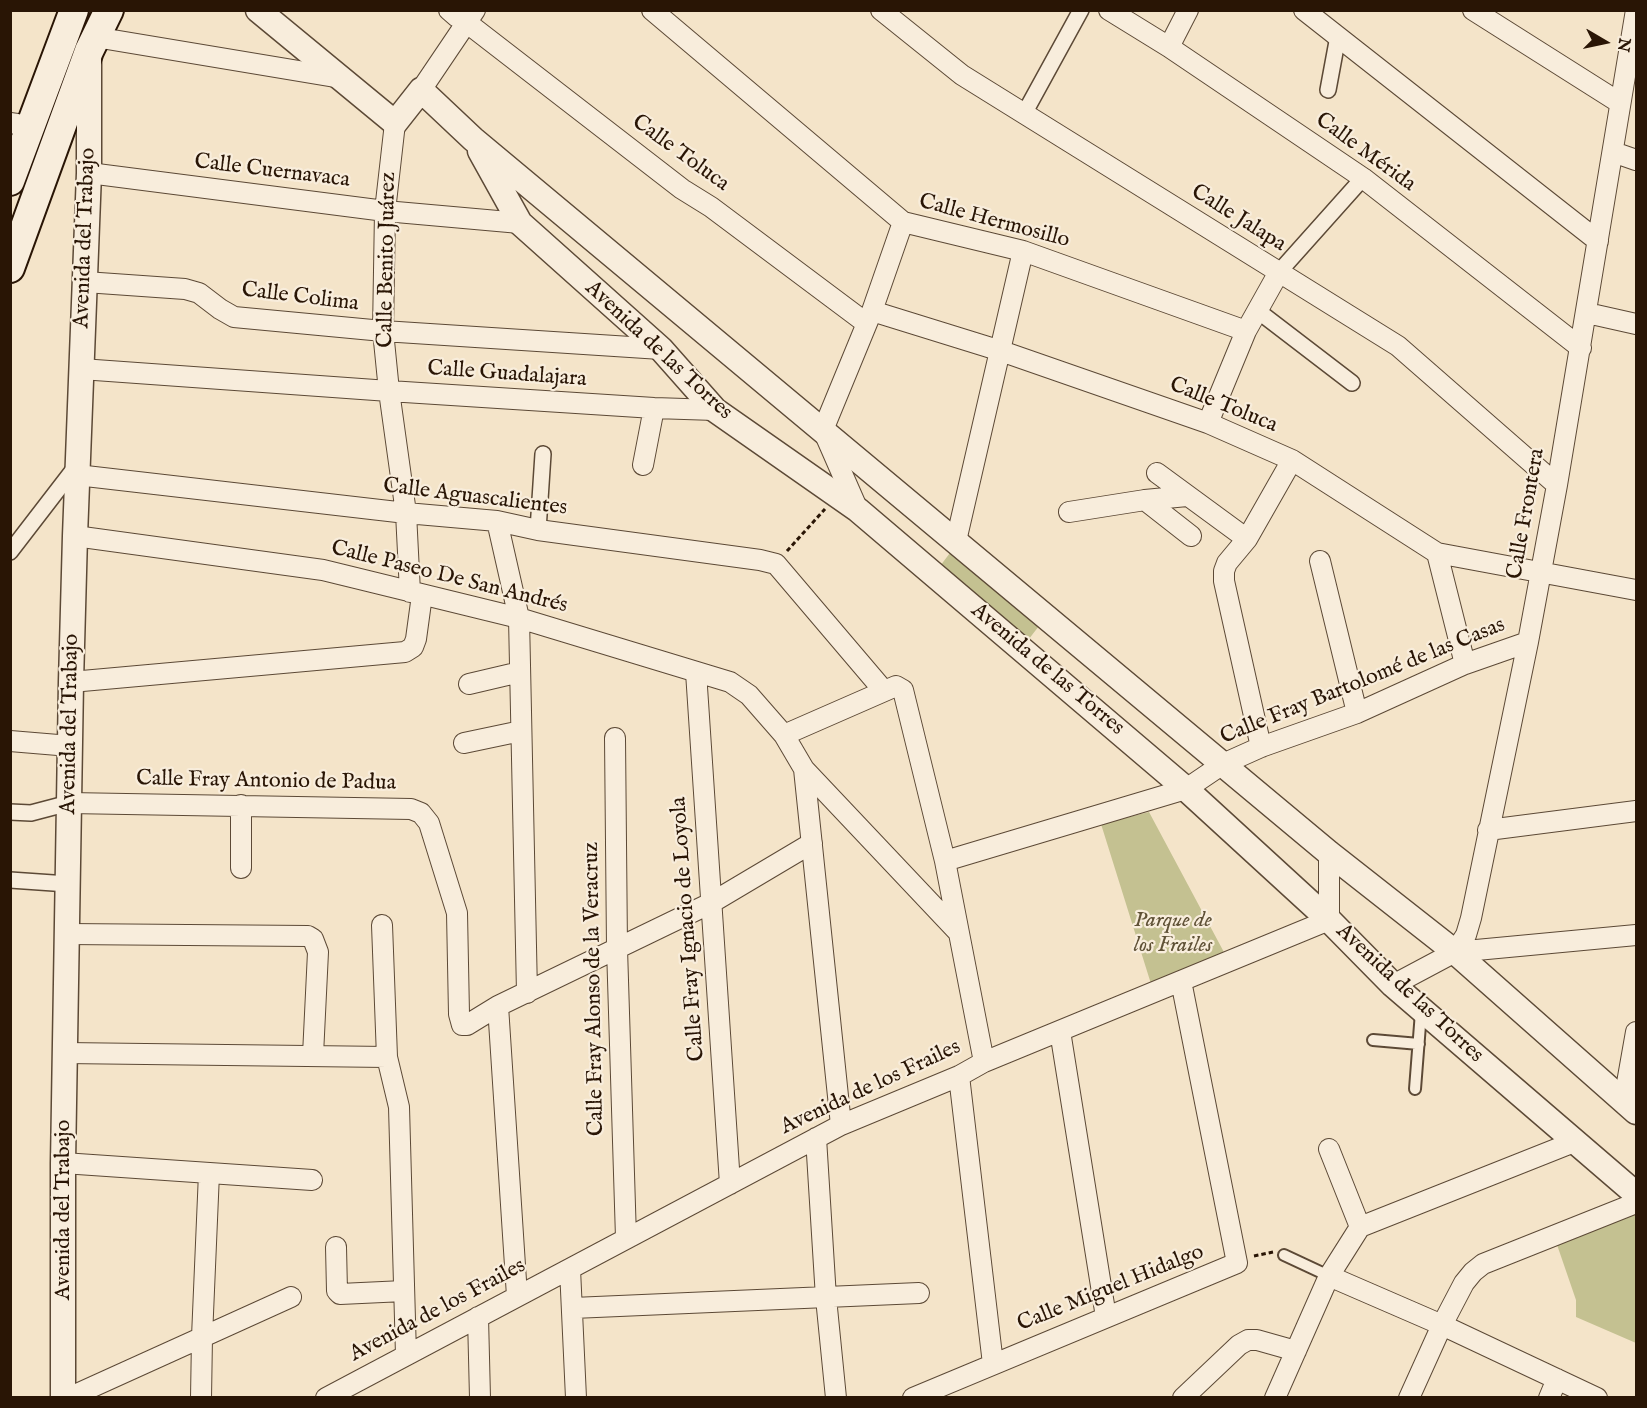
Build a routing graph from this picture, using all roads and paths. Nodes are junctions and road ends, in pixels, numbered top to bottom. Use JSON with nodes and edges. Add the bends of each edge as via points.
{"nodes":[{"id":1,"x":56,"y":10,"type":"edge"},
{"id":2,"x":74,"y":10,"type":"edge"},
{"id":3,"x":258,"y":10,"type":"edge"},
{"id":4,"x":652,"y":10,"type":"edge"},
{"id":5,"x":881,"y":10,"type":"edge"},
{"id":6,"x":1081,"y":10,"type":"edge"},
{"id":7,"x":1109,"y":10,"type":"edge"},
{"id":8,"x":1188,"y":10,"type":"edge"},
{"id":9,"x":1305,"y":10,"type":"edge"},
{"id":10,"x":1473,"y":10,"type":"edge"},
{"id":11,"x":1636,"y":10,"type":"edge"},
{"id":12,"x":462,"y":14,"type":"edge"},
{"id":13,"x":96,"y":25,"type":"edge"},
{"id":14,"x":1338,"y":36,"type":"junction"},
{"id":15,"x":1168,"y":47,"type":"junction"},
{"id":16,"x":340,"y":78,"type":"junction"},
{"id":17,"x":421,"y":90,"type":"junction"},
{"id":18,"x":1328,"y":90,"type":"dead end"},
{"id":19,"x":1620,"y":103,"type":"junction"},
{"id":20,"x":1024,"y":114,"type":"junction"},
{"id":21,"x":395,"y":123,"type":"junction"},
{"id":22,"x":12,"y":129,"type":"edge"},
{"id":23,"x":473,"y":139,"type":"junction"},
{"id":24,"x":1613,"y":152,"type":"junction"},
{"id":25,"x":1636,"y":160,"type":"edge"},
{"id":26,"x":89,"y":173,"type":"junction"},
{"id":27,"x":1363,"y":178,"type":"junction"},
{"id":28,"x":10,"y":181,"type":"edge"},
{"id":29,"x":385,"y":211,"type":"junction"},
{"id":30,"x":10,"y":216,"type":"edge"},
{"id":31,"x":903,"y":222,"type":"junction"},
{"id":32,"x":520,"y":223,"type":"junction"},
{"id":33,"x":1598,"y":241,"type":"junction"},
{"id":34,"x":1023,"y":251,"type":"junction"},
{"id":35,"x":10,"y":268,"type":"edge"},
{"id":36,"x":1279,"y":272,"type":"junction"},
{"id":37,"x":85,"y":282,"type":"junction"},
{"id":38,"x":1258,"y":311,"type":"junction"},
{"id":39,"x":1587,"y":313,"type":"junction"},
{"id":40,"x":869,"y":317,"type":"junction"},
{"id":41,"x":1636,"y":324,"type":"edge"},
{"id":42,"x":383,"y":331,"type":"junction"},
{"id":43,"x":1246,"y":331,"type":"junction"},
{"id":44,"x":1581,"y":348,"type":"junction"},
{"id":45,"x":661,"y":349,"type":"junction"},
{"id":46,"x":1001,"y":351,"type":"junction"},
{"id":47,"x":81,"y":369,"type":"junction"},
{"id":48,"x":1352,"y":383,"type":"dead end"},
{"id":49,"x":389,"y":392,"type":"junction"},
{"id":50,"x":654,"y":408,"type":"junction"},
{"id":51,"x":715,"y":410,"type":"junction"},
{"id":52,"x":1208,"y":423,"type":"junction"},
{"id":53,"x":823,"y":430,"type":"junction"},
{"id":54,"x":543,"y":454,"type":"dead end"},
{"id":55,"x":1292,"y":460,"type":"junction"},
{"id":56,"x":643,"y":465,"type":"dead end"},
{"id":57,"x":77,"y":470,"type":"junction"},
{"id":58,"x":1157,"y":473,"type":"dead end"},
{"id":59,"x":1557,"y":485,"type":"junction"},
{"id":60,"x":837,"y":496,"type":"junction"},
{"id":61,"x":1187,"y":496,"type":"junction"},
{"id":62,"x":1145,"y":500,"type":"junction"},
{"id":63,"x":858,"y":510,"type":"junction"},
{"id":64,"x":1069,"y":512,"type":"dead end"},
{"id":65,"x":406,"y":513,"type":"junction"},
{"id":66,"x":498,"y":521,"type":"junction"},
{"id":67,"x":538,"y":530,"type":"junction"},
{"id":68,"x":75,"y":536,"type":"junction"},
{"id":69,"x":1191,"y":536,"type":"dead end"},
{"id":70,"x":1247,"y":539,"type":"junction"},
{"id":71,"x":956,"y":541,"type":"junction"},
{"id":72,"x":10,"y":552,"type":"edge"},
{"id":73,"x":1437,"y":553,"type":"junction"},
{"id":74,"x":1320,"y":561,"type":"dead end"},
{"id":75,"x":776,"y":564,"type":"junction"},
{"id":76,"x":1541,"y":571,"type":"junction"},
{"id":77,"x":1636,"y":590,"type":"edge"},
{"id":78,"x":416,"y":593,"type":"junction"},
{"id":79,"x":519,"y":618,"type":"junction"},
{"id":80,"x":1528,"y":642,"type":"junction"},
{"id":81,"x":1465,"y":664,"type":"junction"},
{"id":82,"x":520,"y":672,"type":"junction"},
{"id":83,"x":696,"y":672,"type":"junction"},
{"id":84,"x":71,"y":682,"type":"junction"},
{"id":85,"x":469,"y":684,"type":"dead end"},
{"id":86,"x":893,"y":690,"type":"junction"},
{"id":87,"x":1357,"y":712,"type":"junction"},
{"id":88,"x":521,"y":731,"type":"junction"},
{"id":89,"x":784,"y":735,"type":"junction"},
{"id":90,"x":615,"y":738,"type":"dead end"},
{"id":91,"x":10,"y":741,"type":"edge"},
{"id":92,"x":464,"y":743,"type":"dead end"},
{"id":93,"x":70,"y":746,"type":"junction"},
{"id":94,"x":1261,"y":747,"type":"junction"},
{"id":95,"x":1223,"y":764,"type":"junction"},
{"id":96,"x":804,"y":770,"type":"junction"},
{"id":97,"x":1186,"y":789,"type":"junction"},
{"id":98,"x":69,"y":803,"type":"junction"},
{"id":99,"x":241,"y":805,"type":"junction"},
{"id":100,"x":1636,"y":811,"type":"edge"},
{"id":101,"x":10,"y":812,"type":"edge"},
{"id":102,"x":1488,"y":830,"type":"junction"},
{"id":103,"x":812,"y":843,"type":"junction"},
{"id":104,"x":1329,"y":853,"type":"junction"},
{"id":105,"x":945,"y":861,"type":"junction"},
{"id":106,"x":242,"y":868,"type":"dead end"},
{"id":107,"x":10,"y":880,"type":"edge"},
{"id":108,"x":68,"y":884,"type":"junction"},
{"id":109,"x":711,"y":903,"type":"junction"},
{"id":110,"x":1329,"y":920,"type":"junction"},
{"id":111,"x":382,"y":925,"type":"dead end"},
{"id":112,"x":958,"y":932,"type":"junction"},
{"id":113,"x":67,"y":934,"type":"junction"},
{"id":114,"x":1636,"y":935,"type":"edge"},
{"id":115,"x":617,"y":948,"type":"junction"},
{"id":116,"x":1455,"y":952,"type":"junction"},
{"id":117,"x":1181,"y":981,"type":"junction"},
{"id":118,"x":1393,"y":985,"type":"junction"},
{"id":119,"x":526,"y":993,"type":"junction"},
{"id":120,"x":498,"y":1006,"type":"junction"},
{"id":121,"x":1422,"y":1008,"type":"junction"},
{"id":122,"x":1060,"y":1031,"type":"junction"},
{"id":123,"x":1636,"y":1032,"type":"edge"},
{"id":124,"x":1373,"y":1040,"type":"dead end"},
{"id":125,"x":1419,"y":1044,"type":"junction"},
{"id":126,"x":65,"y":1053,"type":"junction"},
{"id":127,"x":313,"y":1055,"type":"junction"},
{"id":128,"x":387,"y":1057,"type":"junction"},
{"id":129,"x":984,"y":1062,"type":"junction"},
{"id":130,"x":959,"y":1077,"type":"junction"},
{"id":131,"x":1415,"y":1089,"type":"dead end"},
{"id":132,"x":1630,"y":1106,"type":"edge"},
{"id":133,"x":841,"y":1125,"type":"junction"},
{"id":134,"x":816,"y":1138,"type":"junction"},
{"id":135,"x":1574,"y":1142,"type":"junction"},
{"id":136,"x":1329,"y":1149,"type":"dead end"},
{"id":137,"x":63,"y":1163,"type":"junction"},
{"id":138,"x":209,"y":1173,"type":"junction"},
{"id":139,"x":312,"y":1180,"type":"dead end"},
{"id":140,"x":730,"y":1184,"type":"junction"},
{"id":141,"x":1636,"y":1194,"type":"edge"},
{"id":142,"x":1636,"y":1203,"type":"edge"},
{"id":143,"x":1360,"y":1227,"type":"junction"},
{"id":144,"x":626,"y":1238,"type":"junction"},
{"id":145,"x":336,"y":1247,"type":"dead end"},
{"id":146,"x":1284,"y":1255,"type":"joint"},
{"id":147,"x":1237,"y":1263,"type":"junction"},
{"id":148,"x":570,"y":1269,"type":"junction"},
{"id":149,"x":1329,"y":1276,"type":"junction"},
{"id":150,"x":404,"y":1291,"type":"junction"},
{"id":151,"x":919,"y":1293,"type":"dead end"},
{"id":152,"x":517,"y":1296,"type":"junction"},
{"id":153,"x":291,"y":1297,"type":"dead end"},
{"id":154,"x":826,"y":1298,"type":"junction"},
{"id":155,"x":573,"y":1308,"type":"junction"},
{"id":156,"x":478,"y":1317,"type":"junction"},
{"id":157,"x":1106,"y":1317,"type":"junction"},
{"id":158,"x":1442,"y":1325,"type":"junction"},
{"id":159,"x":202,"y":1337,"type":"junction"},
{"id":160,"x":1296,"y":1351,"type":"junction"},
{"id":161,"x":406,"y":1355,"type":"junction"},
{"id":162,"x":993,"y":1364,"type":"junction"},
{"id":163,"x":1557,"y":1379,"type":"junction"},
{"id":164,"x":63,"y":1398,"type":"edge"},
{"id":165,"x":68,"y":1398,"type":"edge"},
{"id":166,"x":201,"y":1398,"type":"edge"},
{"id":167,"x":326,"y":1398,"type":"edge"},
{"id":168,"x":480,"y":1398,"type":"edge"},
{"id":169,"x":576,"y":1398,"type":"edge"},
{"id":170,"x":836,"y":1398,"type":"edge"},
{"id":171,"x":913,"y":1398,"type":"edge"},
{"id":172,"x":1183,"y":1398,"type":"edge"},
{"id":173,"x":1275,"y":1398,"type":"edge"},
{"id":174,"x":1409,"y":1398,"type":"edge"},
{"id":175,"x":1549,"y":1398,"type":"edge"},
{"id":176,"x":1597,"y":1398,"type":"edge"}],
"edges":[{"from":1,"to":22,"type":"main road"},
{"from":2,"to":28,"type":"main road"},
{"from":3,"to":16,"type":"street"},
{"from":4,"to":31,"type":"street","name":"Calle Hermosillo"},
{"from":5,"to":20,"type":"street","name":"Calle Jalapa","via":[[962,75]]},
{"from":6,"to":20,"type":"street"},
{"from":7,"to":15,"type":"street","name":"Calle Mérida"},
{"from":8,"to":15,"type":"street"},
{"from":9,"to":14,"type":"street"},
{"from":10,"to":19,"type":"street"},
{"from":11,"to":19,"type":"street","name":"Calle Frontera"},
{"from":12,"to":17,"type":"street","via":[[446,52]]},
{"from":12,"to":40,"type":"street","name":"Calle Toluca","via":[[682,189]]},
{"from":13,"to":16,"type":"street"},
{"from":13,"to":26,"type":"street","name":"Avenida del Trabajo"},
{"from":13,"to":30,"type":"main road","via":[[69,61]]},
{"from":13,"to":35,"type":"main road"},
{"from":14,"to":18,"type":"street"},
{"from":14,"to":33,"type":"street"},
{"from":15,"to":27,"type":"street","name":"Calle Mérida"},
{"from":16,"to":21,"type":"street"},
{"from":17,"to":21,"type":"street"},
{"from":17,"to":23,"type":"street","name":"Avenida de las Torres"},
{"from":19,"to":24,"type":"street","name":"Calle Frontera"},
{"from":20,"to":36,"type":"street","name":"Calle Jalapa"},
{"from":21,"to":29,"type":"street","name":"Calle Benito Juárez"},
{"from":23,"to":32,"type":"street","name":"Avenida de las Torres"},
{"from":23,"to":53,"type":"street","name":"Avenida de las Torres"},
{"from":24,"to":25,"type":"street"},
{"from":24,"to":33,"type":"street","name":"Calle Frontera"},
{"from":26,"to":29,"type":"street","name":"Calle Cuernavaca"},
{"from":26,"to":37,"type":"street","name":"Avenida del Trabajo"},
{"from":27,"to":36,"type":"street"},
{"from":27,"to":44,"type":"street","name":"Calle Mérida"},
{"from":29,"to":32,"type":"street","name":"Calle Cuernavaca"},
{"from":29,"to":42,"type":"street","name":"Calle Benito Juárez"},
{"from":31,"to":34,"type":"street","name":"Calle Hermosillo"},
{"from":31,"to":40,"type":"street"},
{"from":32,"to":45,"type":"street","name":"Avenida de las Torres"},
{"from":33,"to":39,"type":"street","name":"Calle Frontera"},
{"from":34,"to":43,"type":"street","name":"Calle Hermosillo"},
{"from":34,"to":46,"type":"street"},
{"from":36,"to":38,"type":"street"},
{"from":36,"to":59,"type":"street","name":"Calle Jalapa","via":[[1398,346]]},
{"from":37,"to":42,"type":"street","name":"Calle Colima","via":[[185,289],[199,293],[234,317]]},
{"from":37,"to":47,"type":"street","name":"Avenida del Trabajo"},
{"from":38,"to":43,"type":"street"},
{"from":38,"to":48,"type":"street"},
{"from":39,"to":41,"type":"street"},
{"from":39,"to":44,"type":"street","name":"Calle Frontera"},
{"from":40,"to":46,"type":"street","name":"Calle Toluca"},
{"from":40,"to":53,"type":"street"},
{"from":42,"to":45,"type":"street","name":"Calle Colima"},
{"from":42,"to":49,"type":"street","name":"Calle Benito Juárez"},
{"from":43,"to":52,"type":"street"},
{"from":44,"to":59,"type":"street","name":"Calle Frontera"},
{"from":45,"to":51,"type":"street","name":"Avenida de las Torres"},
{"from":46,"to":52,"type":"street","name":"Calle Toluca"},
{"from":46,"to":71,"type":"street"},
{"from":47,"to":49,"type":"street","name":"Calle Guadalajara"},
{"from":47,"to":57,"type":"street","name":"Avenida del Trabajo"},
{"from":49,"to":50,"type":"street","name":"Calle Guadalajara"},
{"from":49,"to":65,"type":"street","name":"Calle Benito Juárez"},
{"from":50,"to":51,"type":"street","name":"Calle Guadalajara"},
{"from":50,"to":56,"type":"street"},
{"from":51,"to":60,"type":"street","name":"Avenida de las Torres"},
{"from":52,"to":55,"type":"street","name":"Calle Toluca"},
{"from":53,"to":63,"type":"street"},
{"from":53,"to":71,"type":"street","name":"Avenida de las Torres"},
{"from":54,"to":67,"type":"street"},
{"from":55,"to":70,"type":"street"},
{"from":55,"to":73,"type":"street","name":"Calle Toluca"},
{"from":57,"to":65,"type":"street","name":"Calle Aguascalientes"},
{"from":57,"to":68,"type":"street","name":"Avenida del Trabajo"},
{"from":57,"to":72,"type":"street"},
{"from":58,"to":61,"type":"street"},
{"from":59,"to":76,"type":"street","name":"Calle Frontera"},
{"from":60,"to":63,"type":"street","name":"Avenida de las Torres"},
{"from":60,"to":75,"type":"path"},
{"from":61,"to":62,"type":"street"},
{"from":61,"to":70,"type":"street"},
{"from":62,"to":64,"type":"street"},
{"from":62,"to":69,"type":"street"},
{"from":63,"to":97,"type":"street","name":"Avenida de las Torres"},
{"from":65,"to":66,"type":"street","name":"Calle Aguascalientes"},
{"from":65,"to":78,"type":"street","name":"Calle Benito Juárez"},
{"from":66,"to":67,"type":"street","name":"Calle Aguascalientes"},
{"from":66,"to":79,"type":"street"},
{"from":67,"to":75,"type":"street","name":"Calle Aguascalientes"},
{"from":68,"to":78,"type":"street","name":"Calle Paseo De San Andrés","via":[[323,570]]},
{"from":68,"to":84,"type":"street","name":"Avenida del Trabajo"},
{"from":70,"to":94,"type":"street","via":[[1227,563],[1224,581]]},
{"from":71,"to":95,"type":"street","name":"Avenida de las Torres"},
{"from":73,"to":76,"type":"street","name":"Calle Toluca"},
{"from":73,"to":81,"type":"street"},
{"from":74,"to":87,"type":"street"},
{"from":75,"to":86,"type":"street"},
{"from":76,"to":77,"type":"street","name":"Calle Toluca"},
{"from":76,"to":80,"type":"street","name":"Calle Frontera"},
{"from":78,"to":79,"type":"street","name":"Calle Paseo De San Andrés"},
{"from":78,"to":84,"type":"street","name":"Calle Benito Juárez","via":[[416,639],[405,652]]},
{"from":79,"to":82,"type":"street"},
{"from":79,"to":83,"type":"street","name":"Calle Paseo De San Andrés"},
{"from":80,"to":81,"type":"street","name":"Calle Fray Bartolomé de las Casas"},
{"from":80,"to":102,"type":"street","name":"Calle Frontera"},
{"from":81,"to":87,"type":"street","name":"Calle Fray Bartolomé de las Casas"},
{"from":82,"to":85,"type":"street"},
{"from":82,"to":88,"type":"street"},
{"from":83,"to":89,"type":"street","name":"Calle Paseo De San Andrés","via":[[740,688]]},
{"from":83,"to":109,"type":"street","name":"Calle Fray Ignacio de Loyola"},
{"from":84,"to":93,"type":"street","name":"Avenida del Trabajo"},
{"from":86,"to":89,"type":"street"},
{"from":86,"to":105,"type":"street"},
{"from":87,"to":94,"type":"street","name":"Calle Fray Bartolomé de las Casas"},
{"from":88,"to":92,"type":"street"},
{"from":88,"to":119,"type":"street"},
{"from":89,"to":96,"type":"street","name":"Calle Paseo De San Andrés"},
{"from":90,"to":115,"type":"street","name":"Calle Fray Alonso de la Veracruz"},
{"from":91,"to":93,"type":"street"},
{"from":93,"to":98,"type":"street","name":"Avenida del Trabajo"},
{"from":94,"to":95,"type":"street","name":"Calle Fray Bartolomé de las Casas"},
{"from":95,"to":97,"type":"street","name":"Calle Fray Bartolomé de las Casas"},
{"from":95,"to":104,"type":"street","name":"Avenida de las Torres"},
{"from":96,"to":103,"type":"street"},
{"from":96,"to":112,"type":"street"},
{"from":97,"to":105,"type":"street","name":"Calle Fray Bartolomé de las Casas"},
{"from":97,"to":110,"type":"street","name":"Avenida de las Torres"},
{"from":98,"to":99,"type":"street","name":"Calle Fray Antonio de Padua"},
{"from":98,"to":101,"type":"street","via":[[31,813]]},
{"from":98,"to":108,"type":"street","name":"Avenida del Trabajo"},
{"from":99,"to":106,"type":"street"},
{"from":99,"to":120,"type":"street","name":"Calle Fray Antonio de Padua","via":[[411,808],[421,813],[429,823],[457,913],[460,1022],[467,1025]]},
{"from":100,"to":102,"type":"street"},
{"from":102,"to":116,"type":"street","name":"Calle Frontera","via":[[1471,918]]},
{"from":103,"to":109,"type":"street"},
{"from":103,"to":133,"type":"street"},
{"from":104,"to":110,"type":"street"},
{"from":104,"to":116,"type":"street","name":"Avenida de las Torres"},
{"from":105,"to":112,"type":"street"},
{"from":107,"to":108,"type":"street"},
{"from":108,"to":113,"type":"street","name":"Avenida del Trabajo"},
{"from":109,"to":115,"type":"street"},
{"from":109,"to":140,"type":"street","name":"Calle Fray Ignacio de Loyola"},
{"from":110,"to":117,"type":"street","name":"Avenida de los Frailes"},
{"from":110,"to":118,"type":"street","name":"Avenida de las Torres"},
{"from":111,"to":128,"type":"street"},
{"from":112,"to":129,"type":"street"},
{"from":113,"to":126,"type":"street","name":"Avenida del Trabajo"},
{"from":113,"to":127,"type":"street","via":[[308,936],[318,952]]},
{"from":114,"to":116,"type":"street"},
{"from":115,"to":119,"type":"street"},
{"from":115,"to":144,"type":"street","name":"Calle Fray Alonso de la Veracruz"},
{"from":116,"to":118,"type":"street"},
{"from":116,"to":132,"type":"street","name":"Avenida de las Torres"},
{"from":117,"to":122,"type":"street","name":"Avenida de los Frailes"},
{"from":117,"to":147,"type":"street"},
{"from":118,"to":121,"type":"street","name":"Avenida de las Torres"},
{"from":119,"to":120,"type":"street"},
{"from":120,"to":152,"type":"street"},
{"from":121,"to":125,"type":"lane"},
{"from":121,"to":135,"type":"street","name":"Avenida de las Torres"},
{"from":122,"to":129,"type":"street","name":"Avenida de los Frailes"},
{"from":122,"to":157,"type":"street"},
{"from":123,"to":132,"type":"street"},
{"from":124,"to":125,"type":"lane"},
{"from":125,"to":131,"type":"lane"},
{"from":126,"to":127,"type":"street"},
{"from":126,"to":137,"type":"street","name":"Avenida del Trabajo"},
{"from":127,"to":128,"type":"street"},
{"from":128,"to":150,"type":"street","via":[[399,1107]]},
{"from":129,"to":130,"type":"street","name":"Avenida de los Frailes"},
{"from":130,"to":133,"type":"street","name":"Avenida de los Frailes"},
{"from":130,"to":162,"type":"street"},
{"from":133,"to":134,"type":"street","name":"Avenida de los Frailes"},
{"from":134,"to":140,"type":"street","name":"Avenida de los Frailes"},
{"from":134,"to":154,"type":"street"},
{"from":135,"to":141,"type":"street","name":"Avenida de las Torres"},
{"from":135,"to":143,"type":"street"},
{"from":136,"to":143,"type":"street"},
{"from":137,"to":138,"type":"street"},
{"from":137,"to":164,"type":"street","name":"Avenida del Trabajo"},
{"from":138,"to":139,"type":"street"},
{"from":138,"to":159,"type":"street"},
{"from":140,"to":144,"type":"street","name":"Avenida de los Frailes"},
{"from":142,"to":158,"type":"street","via":[[1483,1264],[1464,1283]]},
{"from":143,"to":149,"type":"street"},
{"from":144,"to":148,"type":"street","name":"Avenida de los Frailes"},
{"from":145,"to":150,"type":"street","via":[[340,1294]]},
{"from":146,"to":147,"type":"path","name":"Calle Miguel Hidalgo","via":[[1261,1253]]},
{"from":146,"to":149,"type":"lane"},
{"from":147,"to":157,"type":"street","name":"Calle Miguel Hidalgo"},
{"from":148,"to":152,"type":"street","name":"Avenida de los Frailes"},
{"from":148,"to":155,"type":"street"},
{"from":149,"to":158,"type":"street"},
{"from":149,"to":160,"type":"street"},
{"from":150,"to":161,"type":"street"},
{"from":151,"to":154,"type":"street"},
{"from":152,"to":156,"type":"street","name":"Avenida de los Frailes"},
{"from":153,"to":159,"type":"street"},
{"from":154,"to":155,"type":"street"},
{"from":154,"to":170,"type":"street"},
{"from":155,"to":169,"type":"street"},
{"from":156,"to":161,"type":"street","name":"Avenida de los Frailes"},
{"from":156,"to":168,"type":"street"},
{"from":157,"to":162,"type":"street","name":"Calle Miguel Hidalgo"},
{"from":158,"to":163,"type":"street"},
{"from":158,"to":174,"type":"street"},
{"from":159,"to":165,"type":"street"},
{"from":159,"to":166,"type":"street"},
{"from":160,"to":172,"type":"street","via":[[1248,1340]]},
{"from":160,"to":173,"type":"street"},
{"from":161,"to":167,"type":"street","name":"Avenida de los Frailes"},
{"from":162,"to":171,"type":"street","name":"Calle Miguel Hidalgo"},
{"from":163,"to":175,"type":"street"},
{"from":163,"to":176,"type":"street"}]}
